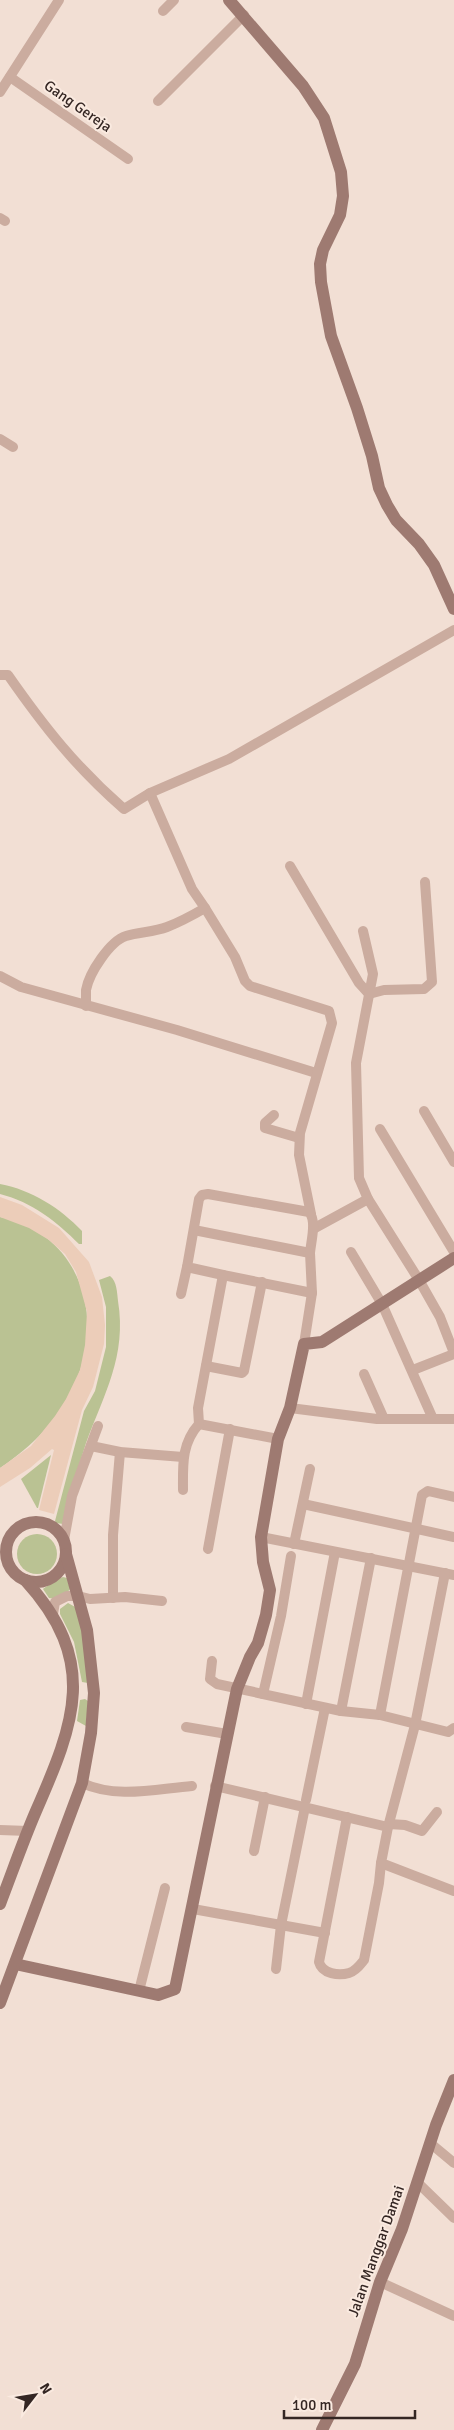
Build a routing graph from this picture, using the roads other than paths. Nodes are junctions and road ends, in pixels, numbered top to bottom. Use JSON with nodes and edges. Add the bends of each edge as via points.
{"nodes":[{"id":1,"x":59,"y":0,"type":"edge"},
{"id":2,"x":174,"y":0,"type":"edge"},
{"id":3,"x":229,"y":0,"type":"edge"},
{"id":4,"x":164,"y":11,"type":"dead end"},
{"id":5,"x":244,"y":15,"type":"junction"},
{"id":6,"x":10,"y":77,"type":"junction"},
{"id":7,"x":0,"y":92,"type":"edge"},
{"id":8,"x":158,"y":101,"type":"dead end"},
{"id":9,"x":128,"y":159,"type":"dead end"},
{"id":10,"x":0,"y":439,"type":"edge"},
{"id":11,"x":13,"y":447,"type":"dead end"},
{"id":12,"x":454,"y":608,"type":"edge"},
{"id":13,"x":454,"y":630,"type":"edge"},
{"id":14,"x":0,"y":675,"type":"edge"},
{"id":15,"x":150,"y":793,"type":"junction"},
{"id":16,"x":290,"y":866,"type":"dead end"},
{"id":17,"x":425,"y":882,"type":"dead end"},
{"id":18,"x":205,"y":908,"type":"junction"},
{"id":19,"x":363,"y":931,"type":"dead end"},
{"id":20,"x":0,"y":976,"type":"edge"},
{"id":21,"x":369,"y":994,"type":"junction"},
{"id":22,"x":86,"y":1006,"type":"junction"},
{"id":23,"x":316,"y":1073,"type":"junction"},
{"id":24,"x":424,"y":1110,"type":"dead end"},
{"id":25,"x":274,"y":1115,"type":"dead end"},
{"id":26,"x":380,"y":1129,"type":"dead end"},
{"id":27,"x":299,"y":1138,"type":"junction"},
{"id":28,"x":454,"y":1162,"type":"edge"},
{"id":29,"x":368,"y":1199,"type":"junction"},
{"id":30,"x":311,"y":1214,"type":"junction"},
{"id":31,"x":312,"y":1229,"type":"junction"},
{"id":32,"x":194,"y":1230,"type":"junction"},
{"id":33,"x":351,"y":1252,"type":"dead end"},
{"id":34,"x":454,"y":1252,"type":"edge"},
{"id":35,"x":310,"y":1254,"type":"junction"},
{"id":36,"x":454,"y":1258,"type":"edge"},
{"id":37,"x":187,"y":1268,"type":"junction"},
{"id":38,"x":223,"y":1275,"type":"junction"},
{"id":39,"x":419,"y":1280,"type":"junction"},
{"id":40,"x":262,"y":1282,"type":"junction"},
{"id":41,"x":312,"y":1293,"type":"junction"},
{"id":42,"x":181,"y":1294,"type":"dead end"},
{"id":43,"x":382,"y":1304,"type":"junction"},
{"id":44,"x":313,"y":1343,"type":"junction"},
{"id":45,"x":454,"y":1353,"type":"edge"},
{"id":46,"x":206,"y":1366,"type":"junction"},
{"id":47,"x":413,"y":1370,"type":"junction"},
{"id":48,"x":364,"y":1374,"type":"dead end"},
{"id":49,"x":290,"y":1408,"type":"junction"},
{"id":50,"x":384,"y":1419,"type":"junction"},
{"id":51,"x":432,"y":1419,"type":"junction"},
{"id":52,"x":454,"y":1419,"type":"edge"},
{"id":53,"x":199,"y":1424,"type":"junction"},
{"id":54,"x":98,"y":1426,"type":"dead end"},
{"id":55,"x":230,"y":1429,"type":"junction"},
{"id":56,"x":278,"y":1439,"type":"junction"},
{"id":57,"x":91,"y":1446,"type":"junction"},
{"id":58,"x":120,"y":1452,"type":"junction"},
{"id":59,"x":183,"y":1457,"type":"junction"},
{"id":60,"x":310,"y":1469,"type":"dead end"},
{"id":61,"x":183,"y":1490,"type":"dead end"},
{"id":62,"x":454,"y":1497,"type":"edge"},
{"id":63,"x":303,"y":1504,"type":"junction"},
{"id":64,"x":414,"y":1529,"type":"junction"},
{"id":65,"x":454,"y":1536,"type":"edge"},
{"id":66,"x":261,"y":1537,"type":"junction"},
{"id":67,"x":64,"y":1540,"type":"junction"},
{"id":68,"x":294,"y":1544,"type":"junction"},
{"id":69,"x":208,"y":1550,"type":"dead end"},
{"id":70,"x":335,"y":1552,"type":"junction"},
{"id":71,"x":66,"y":1554,"type":"junction"},
{"id":72,"x":291,"y":1556,"type":"dead end"},
{"id":73,"x":371,"y":1558,"type":"junction"},
{"id":74,"x":407,"y":1566,"type":"junction"},
{"id":75,"x":5,"y":1567,"type":"edge"},
{"id":76,"x":450,"y":1574,"type":"edge"},
{"id":77,"x":25,"y":1580,"type":"junction"},
{"id":78,"x":78,"y":1596,"type":"junction"},
{"id":79,"x":114,"y":1598,"type":"junction"},
{"id":80,"x":162,"y":1601,"type":"dead end"},
{"id":81,"x":53,"y":1614,"type":"junction"},
{"id":82,"x":212,"y":1661,"type":"dead end"},
{"id":83,"x":237,"y":1689,"type":"junction"},
{"id":84,"x":73,"y":1691,"type":"junction"},
{"id":85,"x":94,"y":1693,"type":"junction"},
{"id":86,"x":263,"y":1694,"type":"junction"},
{"id":87,"x":306,"y":1704,"type":"junction"},
{"id":88,"x":325,"y":1708,"type":"junction"},
{"id":89,"x":341,"y":1711,"type":"junction"},
{"id":90,"x":380,"y":1715,"type":"junction"},
{"id":91,"x":68,"y":1724,"type":"junction"},
{"id":92,"x":415,"y":1725,"type":"junction"},
{"id":93,"x":186,"y":1727,"type":"dead end"},
{"id":94,"x":91,"y":1728,"type":"junction"},
{"id":95,"x":454,"y":1728,"type":"edge"},
{"id":96,"x":227,"y":1734,"type":"junction"},
{"id":97,"x":82,"y":1783,"type":"junction"},
{"id":98,"x":192,"y":1786,"type":"dead end"},
{"id":99,"x":215,"y":1786,"type":"junction"},
{"id":100,"x":265,"y":1797,"type":"junction"},
{"id":101,"x":306,"y":1804,"type":"junction"},
{"id":102,"x":437,"y":1812,"type":"dead end"},
{"id":103,"x":347,"y":1817,"type":"junction"},
{"id":104,"x":390,"y":1822,"type":"junction"},
{"id":105,"x":0,"y":1830,"type":"edge"},
{"id":106,"x":28,"y":1831,"type":"junction"},
{"id":107,"x":254,"y":1851,"type":"dead end"},
{"id":108,"x":381,"y":1864,"type":"junction"},
{"id":109,"x":165,"y":1888,"type":"dead end"},
{"id":110,"x":454,"y":1890,"type":"edge"},
{"id":111,"x":0,"y":1904,"type":"edge"},
{"id":112,"x":193,"y":1908,"type":"junction"},
{"id":113,"x":281,"y":1925,"type":"junction"},
{"id":114,"x":326,"y":1933,"type":"junction"},
{"id":115,"x":15,"y":1964,"type":"junction"},
{"id":116,"x":276,"y":1969,"type":"dead end"},
{"id":117,"x":140,"y":1991,"type":"junction"},
{"id":118,"x":0,"y":2003,"type":"edge"},
{"id":119,"x":453,"y":2084,"type":"edge"},
{"id":120,"x":430,"y":2143,"type":"junction"},
{"id":121,"x":454,"y":2163,"type":"edge"},
{"id":122,"x":418,"y":2183,"type":"junction"},
{"id":123,"x":454,"y":2218,"type":"edge"},
{"id":124,"x":380,"y":2282,"type":"junction"},
{"id":125,"x":454,"y":2316,"type":"edge"},
{"id":126,"x":322,"y":2430,"type":"edge"}],
"edges":[{"from":1,"to":6,"type":"street"},
{"from":2,"to":4,"type":"street"},
{"from":3,"to":5,"type":"street"},
{"from":5,"to":8,"type":"street"},
{"from":5,"to":12,"type":"street","via":[[258,36],[303,86],[324,118],[340,172],[343,196],[340,215],[323,250],[320,264],[331,336],[357,408],[379,488],[396,520],[434,565]]},
{"from":6,"to":7,"type":"street"},
{"from":6,"to":9,"type":"street","name":"Gang Gereja"},
{"from":10,"to":11,"type":"street"},
{"from":13,"to":15,"type":"street","via":[[230,759]]},
{"from":14,"to":15,"type":"street","via":[[8,675],[50,734],[90,780],[124,809]]},
{"from":15,"to":18,"type":"street","via":[[192,889]]},
{"from":16,"to":21,"type":"street","via":[[359,983]]},
{"from":17,"to":21,"type":"street","via":[[432,982],[424,989],[384,990]]},
{"from":18,"to":22,"type":"street","via":[[168,927],[115,941],[89,981]]},
{"from":18,"to":23,"type":"street","via":[[250,986],[329,1011],[332,1023]]},
{"from":19,"to":21,"type":"street","via":[[373,974]]},
{"from":20,"to":22,"type":"street","via":[[21,987]]},
{"from":21,"to":29,"type":"street","via":[[356,1063],[359,1178]]},
{"from":22,"to":23,"type":"street"},
{"from":23,"to":27,"type":"street"},
{"from":24,"to":28,"type":"street"},
{"from":25,"to":27,"type":"street","via":[[265,1123],[265,1128]]},
{"from":26,"to":34,"type":"street"},
{"from":27,"to":30,"type":"street","via":[[299,1155]]},
{"from":29,"to":31,"type":"street"},
{"from":29,"to":39,"type":"street"},
{"from":30,"to":31,"type":"street"},
{"from":30,"to":32,"type":"street","via":[[208,1194],[199,1199]]},
{"from":31,"to":35,"type":"street"},
{"from":32,"to":35,"type":"street"},
{"from":32,"to":37,"type":"street"},
{"from":33,"to":43,"type":"street"},
{"from":35,"to":41,"type":"street"},
{"from":36,"to":39,"type":"street"},
{"from":37,"to":38,"type":"street"},
{"from":37,"to":42,"type":"street"},
{"from":38,"to":40,"type":"street"},
{"from":38,"to":46,"type":"street"},
{"from":39,"to":43,"type":"street"},
{"from":39,"to":45,"type":"street","via":[[440,1318]]},
{"from":40,"to":41,"type":"street"},
{"from":40,"to":46,"type":"street","via":[[244,1371],[239,1373]]},
{"from":41,"to":44,"type":"street"},
{"from":43,"to":44,"type":"street"},
{"from":43,"to":47,"type":"street"},
{"from":44,"to":49,"type":"street"},
{"from":45,"to":47,"type":"street"},
{"from":46,"to":53,"type":"street","via":[[198,1408]]},
{"from":47,"to":51,"type":"street"},
{"from":48,"to":50,"type":"street"},
{"from":49,"to":50,"type":"street"},
{"from":49,"to":56,"type":"street"},
{"from":50,"to":51,"type":"street"},
{"from":51,"to":52,"type":"street"},
{"from":53,"to":55,"type":"street"},
{"from":53,"to":59,"type":"street","via":[[191,1433]]},
{"from":54,"to":57,"type":"street"},
{"from":55,"to":56,"type":"street"},
{"from":55,"to":69,"type":"street"},
{"from":56,"to":66,"type":"street"},
{"from":57,"to":58,"type":"street"},
{"from":57,"to":67,"type":"street","via":[[72,1496]]},
{"from":58,"to":59,"type":"street"},
{"from":58,"to":79,"type":"street","via":[[113,1535]]},
{"from":59,"to":61,"type":"street"},
{"from":60,"to":63,"type":"street"},
{"from":62,"to":64,"type":"street","via":[[425,1492]]},
{"from":63,"to":64,"type":"street"},
{"from":63,"to":68,"type":"street"},
{"from":64,"to":65,"type":"street"},
{"from":64,"to":74,"type":"street"},
{"from":66,"to":68,"type":"street"},
{"from":66,"to":83,"type":"street","via":[[270,1590],[258,1644]]},
{"from":67,"to":71,"type":"street"},
{"from":67,"to":75,"type":"street","via":[[52,1526],[43,1522],[26,1523],[18,1527],[7,1541]]},
{"from":68,"to":70,"type":"street"},
{"from":70,"to":73,"type":"street"},
{"from":70,"to":87,"type":"street"},
{"from":71,"to":77,"type":"street","via":[[56,1575],[46,1581]]},
{"from":71,"to":78,"type":"street"},
{"from":72,"to":86,"type":"street"},
{"from":73,"to":74,"type":"street"},
{"from":73,"to":89,"type":"street"},
{"from":74,"to":76,"type":"street"},
{"from":74,"to":90,"type":"street"},
{"from":75,"to":77,"type":"street"},
{"from":76,"to":92,"type":"street"},
{"from":77,"to":81,"type":"street"},
{"from":78,"to":79,"type":"street"},
{"from":78,"to":81,"type":"street","via":[[67,1596],[55,1602]]},
{"from":78,"to":85,"type":"street","via":[[87,1630]]},
{"from":79,"to":80,"type":"street"},
{"from":81,"to":84,"type":"street","via":[[65,1639]]},
{"from":82,"to":83,"type":"street","via":[[211,1681]]},
{"from":83,"to":86,"type":"street"},
{"from":83,"to":96,"type":"street"},
{"from":84,"to":85,"type":"street"},
{"from":84,"to":91,"type":"street"},
{"from":85,"to":94,"type":"street"},
{"from":86,"to":87,"type":"street"},
{"from":87,"to":88,"type":"street"},
{"from":88,"to":89,"type":"street"},
{"from":88,"to":101,"type":"street"},
{"from":89,"to":90,"type":"street"},
{"from":90,"to":92,"type":"street"},
{"from":91,"to":94,"type":"street"},
{"from":91,"to":106,"type":"street","via":[[54,1772]]},
{"from":92,"to":95,"type":"street","via":[[448,1732]]},
{"from":92,"to":104,"type":"street"},
{"from":93,"to":96,"type":"street"},
{"from":94,"to":97,"type":"street"},
{"from":96,"to":99,"type":"street"},
{"from":97,"to":98,"type":"street","via":[[98,1790],[121,1793]]},
{"from":97,"to":115,"type":"street"},
{"from":99,"to":100,"type":"street"},
{"from":99,"to":112,"type":"street"},
{"from":100,"to":101,"type":"street"},
{"from":100,"to":107,"type":"street"},
{"from":101,"to":103,"type":"street"},
{"from":101,"to":113,"type":"street"},
{"from":102,"to":104,"type":"street","via":[[422,1831]]},
{"from":103,"to":104,"type":"street"},
{"from":103,"to":114,"type":"street"},
{"from":104,"to":108,"type":"street"},
{"from":105,"to":106,"type":"street"},
{"from":106,"to":111,"type":"street"},
{"from":108,"to":110,"type":"street"},
{"from":108,"to":114,"type":"street","via":[[364,1960],[356,1969],[348,1973],[325,1972],[320,1968]]},
{"from":109,"to":117,"type":"street"},
{"from":112,"to":113,"type":"street"},
{"from":112,"to":117,"type":"street","via":[[175,1989],[158,1996]]},
{"from":113,"to":114,"type":"street"},
{"from":113,"to":116,"type":"street"},
{"from":115,"to":117,"type":"street"},
{"from":115,"to":118,"type":"street"},
{"from":119,"to":120,"type":"street","name":"Jalan Manggar Damai"},
{"from":120,"to":121,"type":"street"},
{"from":120,"to":122,"type":"street","name":"Jalan Manggar Damai"},
{"from":122,"to":123,"type":"street"},
{"from":122,"to":124,"type":"street","name":"Jalan Manggar Damai"},
{"from":124,"to":125,"type":"street"},
{"from":124,"to":126,"type":"street","name":"Jalan Manggar Damai","via":[[355,2364]]}]}
